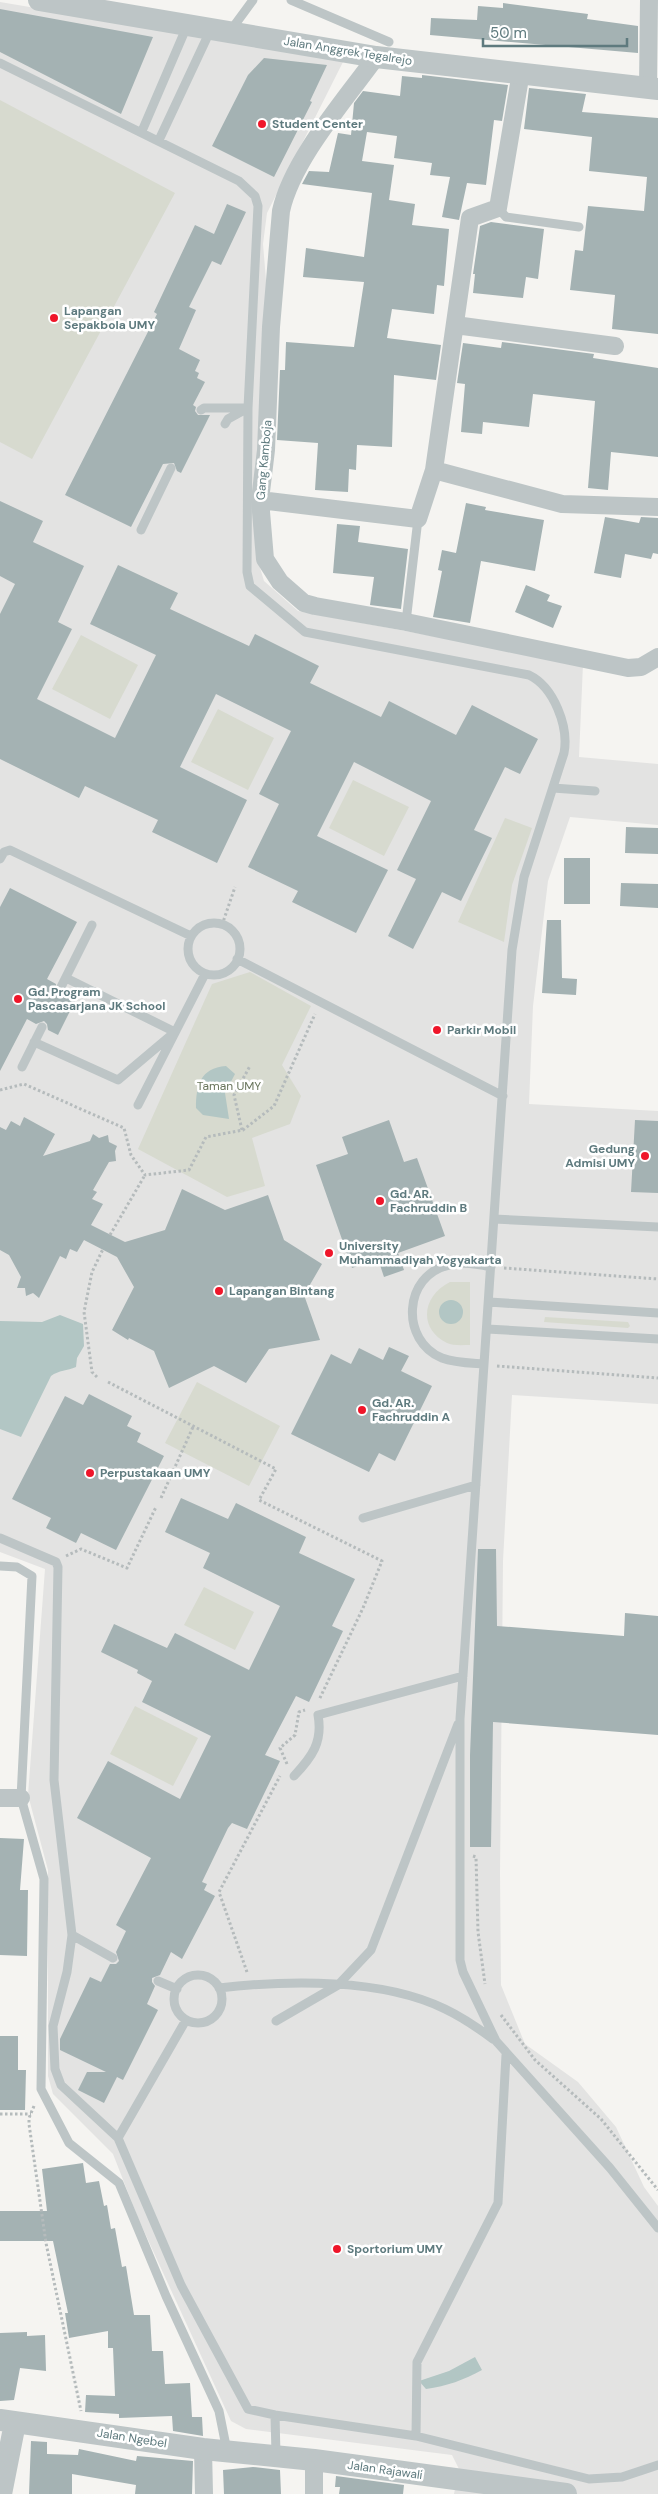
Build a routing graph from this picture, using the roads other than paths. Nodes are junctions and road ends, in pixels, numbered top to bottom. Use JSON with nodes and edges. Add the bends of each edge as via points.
{"nodes":[{"id":1,"x":39,"y":0,"type":"edge"},
{"id":2,"x":253,"y":0,"type":"edge"},
{"id":3,"x":291,"y":0,"type":"edge"},
{"id":4,"x":650,"y":0,"type":"edge"},
{"id":5,"x":187,"y":25,"type":"junction"},
{"id":6,"x":220,"y":30,"type":"junction"},
{"id":7,"x":383,"y":50,"type":"junction"},
{"id":8,"x":0,"y":63,"type":"edge"},
{"id":9,"x":521,"y":72,"type":"junction"},
{"id":10,"x":653,"y":88,"type":"edge"},
{"id":11,"x":142,"y":131,"type":"junction"},
{"id":12,"x":159,"y":140,"type":"junction"},
{"id":13,"x":498,"y":208,"type":"junction"},
{"id":14,"x":579,"y":227,"type":"dead end"},
{"id":15,"x":455,"y":325,"type":"junction"},
{"id":16,"x":615,"y":346,"type":"dead end"},
{"id":17,"x":248,"y":408,"type":"junction"},
{"id":18,"x":201,"y":410,"type":"dead end"},
{"id":19,"x":225,"y":424,"type":"dead end"},
{"id":20,"x":171,"y":468,"type":"dead end"},
{"id":21,"x":434,"y":470,"type":"junction"},
{"id":22,"x":260,"y":500,"type":"junction"},
{"id":23,"x":658,"y":507,"type":"edge"},
{"id":24,"x":418,"y":519,"type":"junction"},
{"id":25,"x":141,"y":530,"type":"dead end"},
{"id":26,"x":406,"y":622,"type":"junction"},
{"id":27,"x":658,"y":658,"type":"edge"},
{"id":28,"x":553,"y":788,"type":"junction"},
{"id":29,"x":594,"y":791,"type":"dead end"},
{"id":30,"x":0,"y":859,"type":"edge"},
{"id":31,"x":92,"y":925,"type":"dead end"},
{"id":32,"x":191,"y":936,"type":"junction"},
{"id":33,"x":237,"y":959,"type":"junction"},
{"id":34,"x":205,"y":974,"type":"junction"},
{"id":35,"x":66,"y":978,"type":"junction"},
{"id":36,"x":61,"y":987,"type":"dead end"},
{"id":37,"x":42,"y":1027,"type":"dead end"},
{"id":38,"x":175,"y":1032,"type":"junction"},
{"id":39,"x":34,"y":1042,"type":"junction"},
{"id":40,"x":22,"y":1067,"type":"dead end"},
{"id":41,"x":503,"y":1096,"type":"junction"},
{"id":42,"x":138,"y":1106,"type":"dead end"},
{"id":43,"x":494,"y":1219,"type":"junction"},
{"id":44,"x":658,"y":1227,"type":"edge"},
{"id":45,"x":491,"y":1267,"type":"junction"},
{"id":46,"x":488,"y":1302,"type":"junction"},
{"id":47,"x":658,"y":1313,"type":"edge"},
{"id":48,"x":487,"y":1329,"type":"junction"},
{"id":49,"x":658,"y":1339,"type":"edge"},
{"id":50,"x":484,"y":1364,"type":"junction"},
{"id":51,"x":476,"y":1485,"type":"junction"},
{"id":52,"x":363,"y":1518,"type":"dead end"},
{"id":53,"x":0,"y":1538,"type":"edge"},
{"id":54,"x":0,"y":1566,"type":"edge"},
{"id":55,"x":463,"y":1676,"type":"junction"},
{"id":56,"x":460,"y":1719,"type":"junction"},
{"id":57,"x":294,"y":1776,"type":"dead end"},
{"id":58,"x":0,"y":1798,"type":"edge"},
{"id":59,"x":21,"y":1798,"type":"junction"},
{"id":60,"x":72,"y":1935,"type":"junction"},
{"id":61,"x":113,"y":1958,"type":"dead end"},
{"id":62,"x":158,"y":1981,"type":"dead end"},
{"id":63,"x":338,"y":1985,"type":"junction"},
{"id":64,"x":219,"y":1988,"type":"junction"},
{"id":65,"x":176,"y":1989,"type":"junction"},
{"id":66,"x":186,"y":2020,"type":"junction"},
{"id":67,"x":276,"y":2020,"type":"dead end"},
{"id":68,"x":496,"y":2041,"type":"junction"},
{"id":69,"x":506,"y":2055,"type":"junction"},
{"id":70,"x":118,"y":2138,"type":"junction"},
{"id":71,"x":658,"y":2228,"type":"edge"},
{"id":72,"x":275,"y":2415,"type":"junction"},
{"id":73,"x":8,"y":2422,"type":"edge"},
{"id":74,"x":416,"y":2436,"type":"junction"},
{"id":75,"x":204,"y":2449,"type":"junction"},
{"id":76,"x":227,"y":2451,"type":"junction"},
{"id":77,"x":276,"y":2456,"type":"junction"},
{"id":78,"x":314,"y":2460,"type":"junction"},
{"id":79,"x":658,"y":2465,"type":"edge"},
{"id":80,"x":1,"y":2494,"type":"edge"},
{"id":81,"x":204,"y":2494,"type":"edge"},
{"id":82,"x":314,"y":2494,"type":"edge"},
{"id":83,"x":566,"y":2494,"type":"edge"}],
"edges":[{"from":1,"to":5,"type":"street","name":"Jalan Anggrek Tegalrejo"},
{"from":2,"to":6,"type":"lane"},
{"from":3,"to":7,"type":"lane"},
{"from":4,"to":10,"type":"street"},
{"from":5,"to":6,"type":"street","name":"Jalan Anggrek Tegalrejo"},
{"from":5,"to":11,"type":"lane"},
{"from":6,"to":7,"type":"street","name":"Jalan Anggrek Tegalrejo"},
{"from":6,"to":12,"type":"lane"},
{"from":7,"to":9,"type":"street","name":"Jalan Anggrek Tegalrejo"},
{"from":7,"to":22,"type":"street","name":"Gang Kamboja","via":[[309,150],[282,205]]},
{"from":8,"to":11,"type":"lane"},
{"from":9,"to":10,"type":"street","name":"Jalan Anggrek Tegalrejo"},
{"from":9,"to":13,"type":"street"},
{"from":11,"to":12,"type":"lane"},
{"from":12,"to":17,"type":"lane","via":[[239,181],[255,196],[258,206]]},
{"from":13,"to":14,"type":"lane","via":[[506,216]]},
{"from":13,"to":15,"type":"street","via":[[470,218]]},
{"from":15,"to":16,"type":"street"},
{"from":15,"to":21,"type":"street"},
{"from":17,"to":18,"type":"lane"},
{"from":17,"to":19,"type":"lane"},
{"from":17,"to":28,"type":"lane","via":[[247,572],[250,586],[305,632],[530,674],[540,680],[558,710],[564,739],[564,754]]},
{"from":20,"to":25,"type":"lane"},
{"from":21,"to":23,"type":"street","via":[[562,504]]},
{"from":21,"to":24,"type":"street"},
{"from":22,"to":24,"type":"street"},
{"from":22,"to":26,"type":"street","name":"Gang Kamboja","via":[[265,559],[280,582],[304,603]]},
{"from":24,"to":26,"type":"lane"},
{"from":26,"to":27,"type":"street","name":"Gang Kamboja","via":[[628,668],[641,667]]},
{"from":28,"to":29,"type":"lane"},
{"from":28,"to":41,"type":"lane","via":[[524,877],[512,950]]},
{"from":30,"to":32,"type":"lane","via":[[4,852],[10,850]]},
{"from":31,"to":35,"type":"lane"},
{"from":32,"to":33,"type":"lane","via":[[205,925],[222,925],[236,935],[240,952]]},
{"from":32,"to":34,"type":"lane","via":[[187,951],[193,966]]},
{"from":33,"to":34,"type":"lane","via":[[224,973]]},
{"from":33,"to":41,"type":"lane"},
{"from":34,"to":38,"type":"lane"},
{"from":35,"to":36,"type":"lane"},
{"from":35,"to":38,"type":"lane"},
{"from":37,"to":39,"type":"lane"},
{"from":38,"to":39,"type":"lane","via":[[118,1080]]},
{"from":38,"to":42,"type":"lane"},
{"from":39,"to":40,"type":"lane"},
{"from":41,"to":43,"type":"lane"},
{"from":43,"to":44,"type":"lane"},
{"from":43,"to":45,"type":"lane"},
{"from":45,"to":46,"type":"lane"},
{"from":45,"to":50,"type":"lane","via":[[462,1263],[436,1270],[417,1290],[412,1310],[414,1330],[430,1351],[442,1358]]},
{"from":46,"to":47,"type":"lane"},
{"from":46,"to":48,"type":"lane"},
{"from":48,"to":49,"type":"lane"},
{"from":48,"to":50,"type":"lane"},
{"from":50,"to":51,"type":"lane"},
{"from":51,"to":52,"type":"lane"},
{"from":51,"to":55,"type":"lane"},
{"from":53,"to":60,"type":"lane","via":[[56,1562],[58,1567],[54,1780]]},
{"from":54,"to":59,"type":"lane","via":[[17,1567],[32,1576]]},
{"from":55,"to":56,"type":"lane"},
{"from":55,"to":57,"type":"lane","via":[[318,1715],[319,1739],[315,1752]]},
{"from":56,"to":63,"type":"lane","via":[[371,1950]]},
{"from":56,"to":68,"type":"lane","via":[[461,1966]]},
{"from":58,"to":59,"type":"street"},
{"from":59,"to":76,"type":"lane","via":[[44,1879],[41,2089],[69,2143],[119,2182],[166,2296],[219,2411]]},
{"from":60,"to":61,"type":"lane"},
{"from":60,"to":70,"type":"lane","via":[[67,1972],[53,2026],[55,2069],[61,2085]]},
{"from":62,"to":65,"type":"lane"},
{"from":63,"to":64,"type":"lane","via":[[252,1984]]},
{"from":63,"to":67,"type":"lane"},
{"from":63,"to":68,"type":"lane","via":[[375,1989],[430,2003],[471,2023]]},
{"from":64,"to":65,"type":"lane","via":[[214,1981],[198,1975],[182,1982]]},
{"from":64,"to":66,"type":"lane","via":[[222,2003],[214,2016],[201,2022]]},
{"from":65,"to":66,"type":"lane","via":[[175,2004]]},
{"from":66,"to":70,"type":"lane"},
{"from":68,"to":69,"type":"lane"},
{"from":69,"to":71,"type":"lane","via":[[610,2168]]},
{"from":69,"to":74,"type":"lane","via":[[498,2203],[417,2362]]},
{"from":70,"to":72,"type":"lane","via":[[181,2285],[248,2409]]},
{"from":72,"to":74,"type":"lane"},
{"from":72,"to":77,"type":"lane"},
{"from":73,"to":75,"type":"street","name":"Jalan Ngebel"},
{"from":73,"to":80,"type":"street"},
{"from":74,"to":79,"type":"lane","via":[[589,2478],[622,2477]]},
{"from":75,"to":76,"type":"street","name":"Jalan Rajawali"},
{"from":75,"to":81,"type":"street"},
{"from":76,"to":77,"type":"street","name":"Jalan Rajawali"},
{"from":77,"to":78,"type":"street","name":"Jalan Rajawali"},
{"from":78,"to":82,"type":"street"},
{"from":78,"to":83,"type":"street","name":"Jalan Rajawali"}]}
